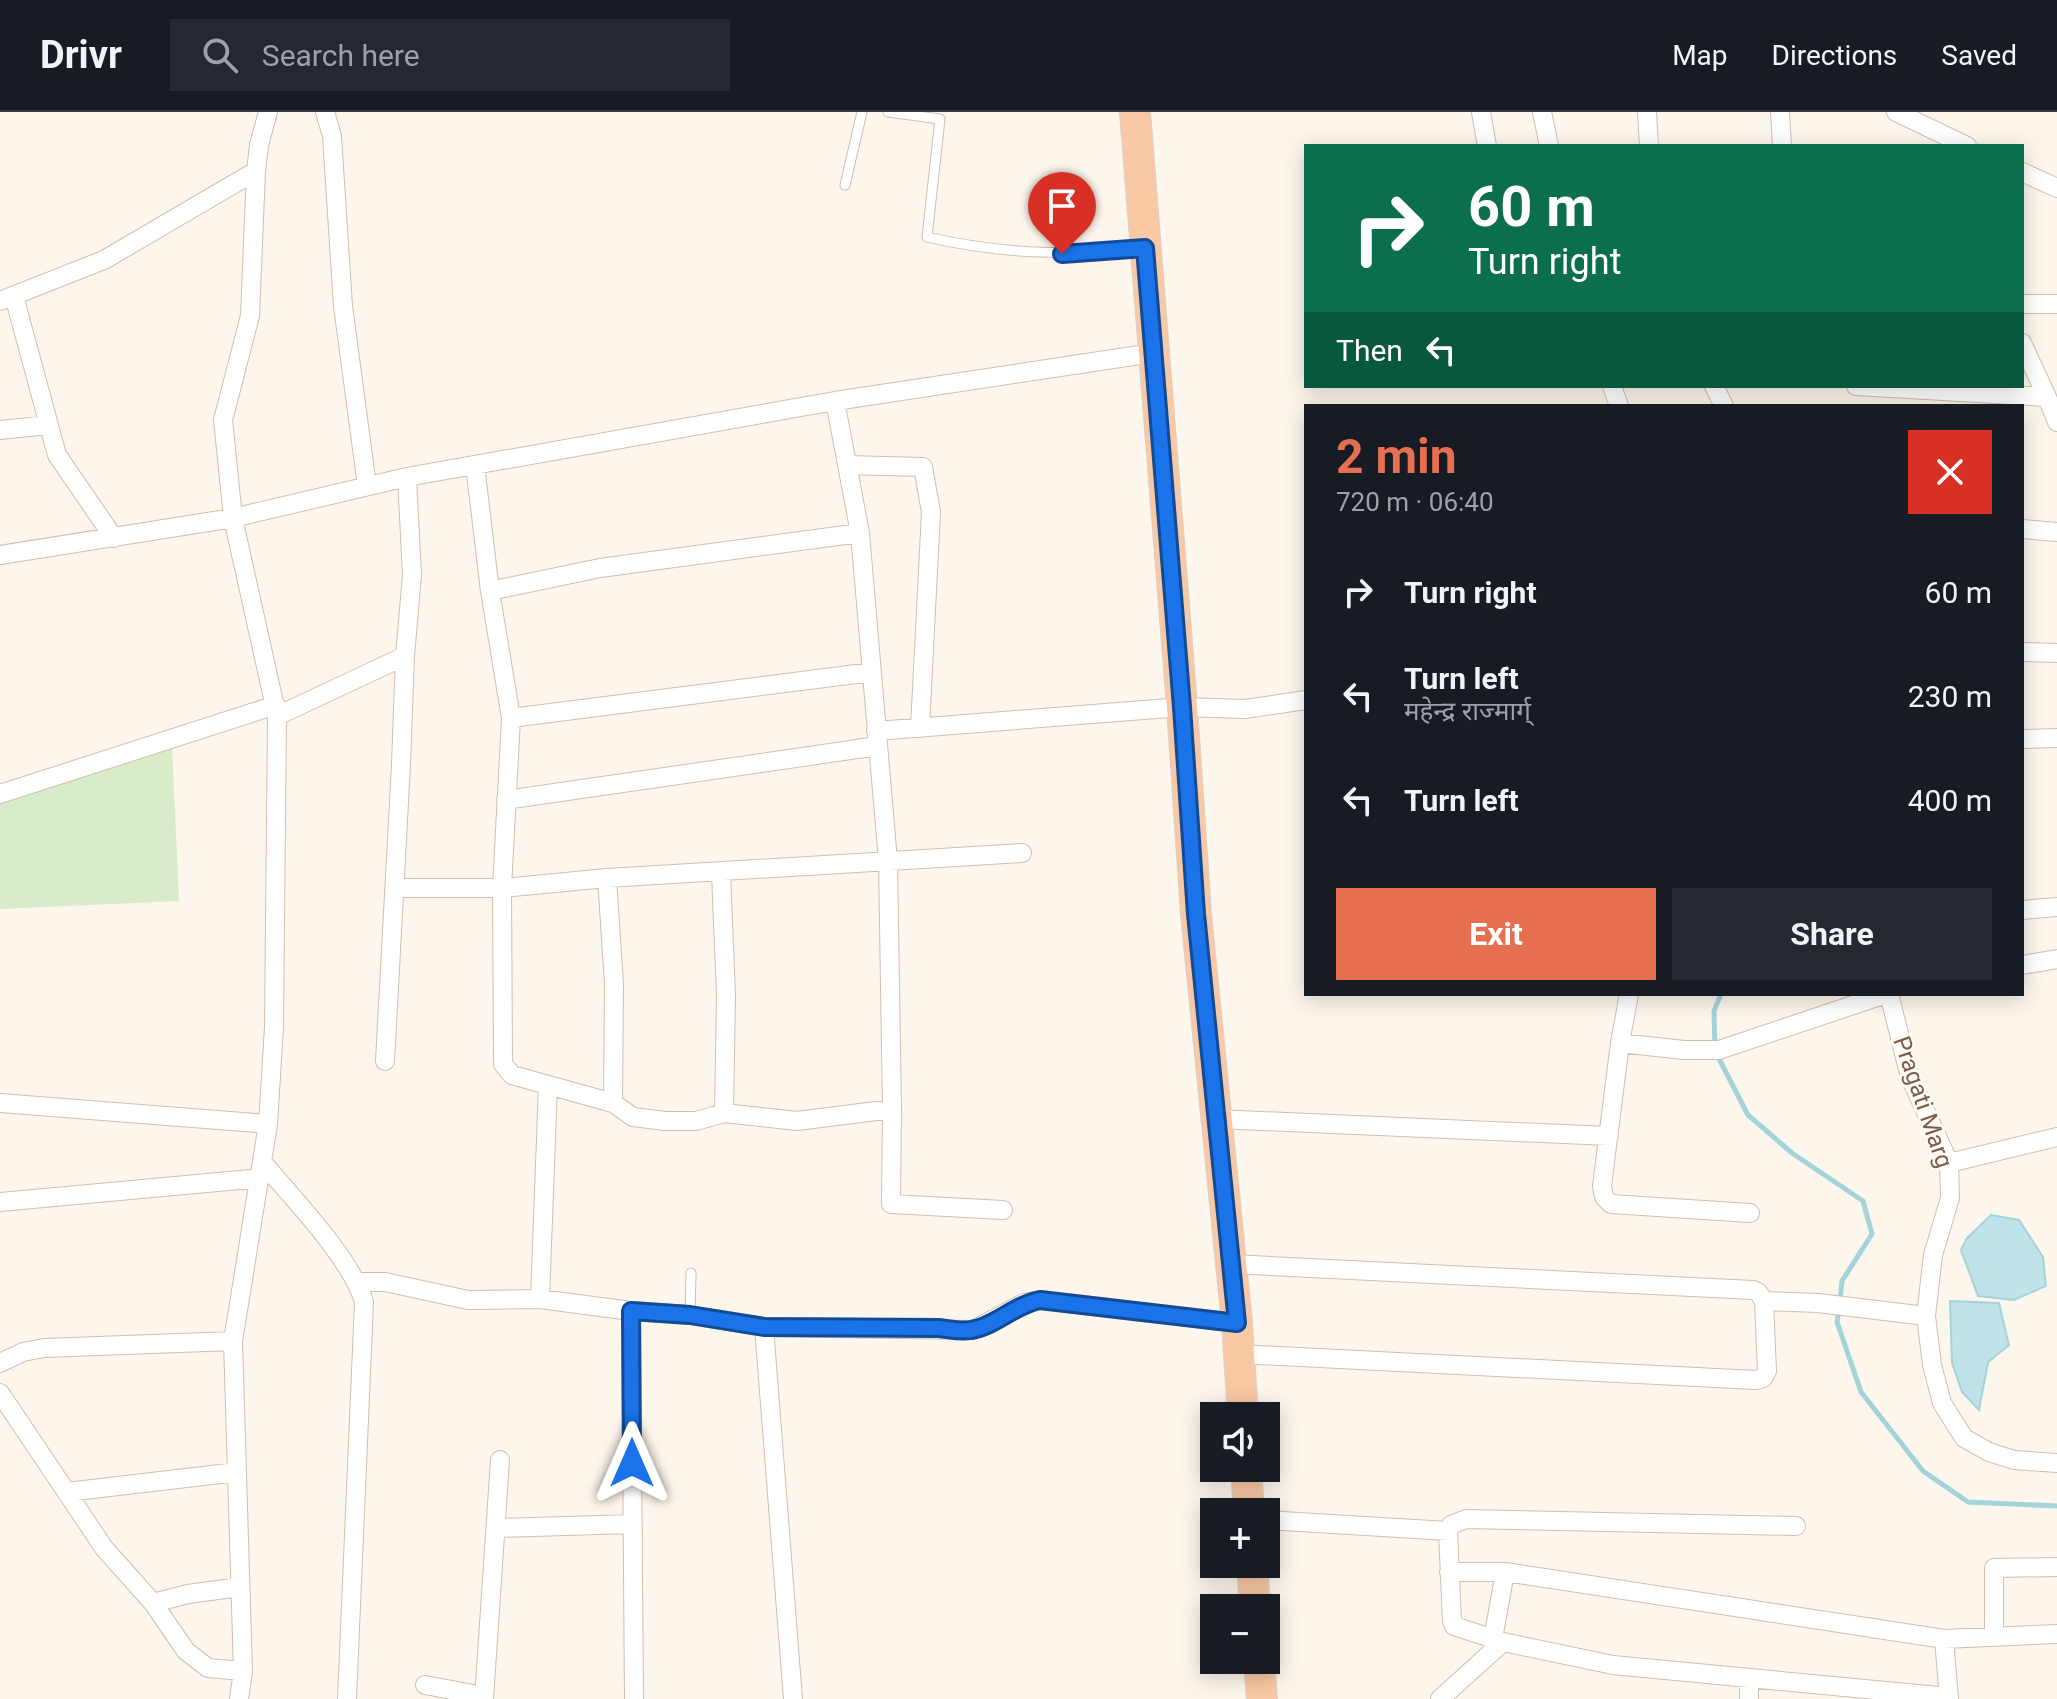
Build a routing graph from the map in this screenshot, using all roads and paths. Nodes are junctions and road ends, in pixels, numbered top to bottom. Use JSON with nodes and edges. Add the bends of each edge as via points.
{"nodes":[{"id":1,"x":268,"y":112,"type":"edge"},
{"id":2,"x":325,"y":112,"type":"edge"},
{"id":3,"x":862,"y":112,"type":"edge"},
{"id":4,"x":888,"y":112,"type":"edge"},
{"id":5,"x":1135,"y":112,"type":"edge"},
{"id":6,"x":1481,"y":112,"type":"edge"},
{"id":7,"x":1542,"y":112,"type":"edge"},
{"id":8,"x":1647,"y":112,"type":"edge"},
{"id":9,"x":1780,"y":112,"type":"edge"},
{"id":10,"x":1896,"y":112,"type":"edge"},
{"id":11,"x":1487,"y":144,"type":"edge"},
{"id":12,"x":1549,"y":144,"type":"edge"},
{"id":13,"x":1649,"y":144,"type":"edge"},
{"id":14,"x":1782,"y":144,"type":"edge"},
{"id":15,"x":1963,"y":144,"type":"edge"},
{"id":16,"x":256,"y":171,"type":"junction"},
{"id":17,"x":2024,"y":173,"type":"edge"},
{"id":18,"x":845,"y":185,"type":"dead end"},
{"id":19,"x":2057,"y":188,"type":"edge"},
{"id":20,"x":1145,"y":248,"type":"junction"},
{"id":21,"x":7,"y":299,"type":"edge"},
{"id":22,"x":2024,"y":304,"type":"edge"},
{"id":23,"x":2057,"y":304,"type":"edge"},
{"id":24,"x":2024,"y":347,"type":"edge"},
{"id":25,"x":1153,"y":353,"type":"junction"},
{"id":26,"x":1891,"y":388,"type":"edge"},
{"id":27,"x":2047,"y":397,"type":"junction"},
{"id":28,"x":835,"y":401,"type":"junction"},
{"id":29,"x":2057,"y":422,"type":"edge"},
{"id":30,"x":48,"y":425,"type":"junction"},
{"id":31,"x":0,"y":430,"type":"edge"},
{"id":32,"x":475,"y":465,"type":"junction"},
{"id":33,"x":848,"y":465,"type":"junction"},
{"id":34,"x":407,"y":477,"type":"junction"},
{"id":35,"x":367,"y":486,"type":"junction"},
{"id":36,"x":233,"y":518,"type":"junction"},
{"id":37,"x":2024,"y":529,"type":"edge"},
{"id":38,"x":2057,"y":532,"type":"edge"},
{"id":39,"x":860,"y":533,"type":"junction"},
{"id":40,"x":114,"y":538,"type":"junction"},
{"id":41,"x":0,"y":555,"type":"edge"},
{"id":42,"x":490,"y":591,"type":"junction"},
{"id":43,"x":2024,"y":652,"type":"edge"},
{"id":44,"x":2057,"y":653,"type":"edge"},
{"id":45,"x":405,"y":656,"type":"junction"},
{"id":46,"x":872,"y":672,"type":"junction"},
{"id":47,"x":1304,"y":700,"type":"edge"},
{"id":48,"x":1182,"y":707,"type":"junction"},
{"id":49,"x":276,"y":711,"type":"junction"},
{"id":50,"x":511,"y":718,"type":"junction"},
{"id":51,"x":920,"y":728,"type":"junction"},
{"id":52,"x":2057,"y":738,"type":"edge"},
{"id":53,"x":877,"y":739,"type":"junction"},
{"id":54,"x":2024,"y":739,"type":"edge"},
{"id":55,"x":0,"y":794,"type":"edge"},
{"id":56,"x":506,"y":800,"type":"junction"},
{"id":57,"x":1022,"y":853,"type":"dead end"},
{"id":58,"x":888,"y":861,"type":"junction"},
{"id":59,"x":721,"y":873,"type":"junction"},
{"id":60,"x":607,"y":878,"type":"junction"},
{"id":61,"x":395,"y":888,"type":"junction"},
{"id":62,"x":502,"y":888,"type":"junction"},
{"id":63,"x":2057,"y":907,"type":"edge"},
{"id":64,"x":2024,"y":910,"type":"edge"},
{"id":65,"x":2057,"y":959,"type":"edge"},
{"id":66,"x":2024,"y":965,"type":"edge"},
{"id":67,"x":1629,"y":996,"type":"edge"},
{"id":68,"x":1881,"y":996,"type":"edge"},
{"id":69,"x":1888,"y":996,"type":"edge"},
{"id":70,"x":1620,"y":1043,"type":"junction"},
{"id":71,"x":385,"y":1061,"type":"dead end"},
{"id":72,"x":548,"y":1085,"type":"junction"},
{"id":73,"x":0,"y":1103,"type":"edge"},
{"id":74,"x":613,"y":1103,"type":"junction"},
{"id":75,"x":892,"y":1109,"type":"junction"},
{"id":76,"x":724,"y":1113,"type":"junction"},
{"id":77,"x":1217,"y":1119,"type":"junction"},
{"id":78,"x":268,"y":1124,"type":"junction"},
{"id":79,"x":1609,"y":1136,"type":"junction"},
{"id":80,"x":2057,"y":1137,"type":"edge"},
{"id":81,"x":1949,"y":1163,"type":"junction"},
{"id":82,"x":262,"y":1171,"type":"junction"},
{"id":83,"x":0,"y":1202,"type":"edge"},
{"id":84,"x":1003,"y":1210,"type":"dead end"},
{"id":85,"x":1750,"y":1213,"type":"dead end"},
{"id":86,"x":1230,"y":1264,"type":"junction"},
{"id":87,"x":691,"y":1273,"type":"dead end"},
{"id":88,"x":358,"y":1282,"type":"junction"},
{"id":89,"x":540,"y":1299,"type":"junction"},
{"id":90,"x":1764,"y":1301,"type":"junction"},
{"id":91,"x":631,"y":1311,"type":"junction"},
{"id":92,"x":690,"y":1315,"type":"junction"},
{"id":93,"x":1926,"y":1316,"type":"junction"},
{"id":94,"x":1237,"y":1323,"type":"junction"},
{"id":95,"x":764,"y":1327,"type":"junction"},
{"id":96,"x":233,"y":1341,"type":"junction"},
{"id":97,"x":1239,"y":1354,"type":"junction"},
{"id":98,"x":0,"y":1363,"type":"edge"},
{"id":99,"x":0,"y":1393,"type":"edge"},
{"id":100,"x":1242,"y":1402,"type":"edge"},
{"id":101,"x":500,"y":1460,"type":"dead end"},
{"id":102,"x":2057,"y":1463,"type":"edge"},
{"id":103,"x":237,"y":1472,"type":"junction"},
{"id":104,"x":67,"y":1492,"type":"junction"},
{"id":105,"x":1280,"y":1521,"type":"edge"},
{"id":106,"x":632,"y":1524,"type":"junction"},
{"id":107,"x":1796,"y":1526,"type":"dead end"},
{"id":108,"x":496,"y":1528,"type":"junction"},
{"id":109,"x":1448,"y":1531,"type":"junction"},
{"id":110,"x":2057,"y":1567,"type":"edge"},
{"id":111,"x":1449,"y":1572,"type":"junction"},
{"id":112,"x":1505,"y":1572,"type":"junction"},
{"id":113,"x":240,"y":1587,"type":"junction"},
{"id":114,"x":153,"y":1603,"type":"junction"},
{"id":115,"x":2057,"y":1634,"type":"edge"},
{"id":116,"x":1994,"y":1637,"type":"junction"},
{"id":117,"x":1944,"y":1639,"type":"junction"},
{"id":118,"x":1498,"y":1640,"type":"junction"},
{"id":119,"x":243,"y":1671,"type":"junction"},
{"id":120,"x":1260,"y":1674,"type":"edge"},
{"id":121,"x":1749,"y":1678,"type":"junction"},
{"id":122,"x":425,"y":1685,"type":"dead end"},
{"id":123,"x":484,"y":1697,"type":"edge"},
{"id":124,"x":1949,"y":1698,"type":"edge"},
{"id":125,"x":239,"y":1699,"type":"edge"},
{"id":126,"x":347,"y":1699,"type":"edge"},
{"id":127,"x":634,"y":1699,"type":"edge"},
{"id":128,"x":793,"y":1699,"type":"edge"},
{"id":129,"x":1262,"y":1699,"type":"edge"},
{"id":130,"x":1440,"y":1699,"type":"edge"},
{"id":131,"x":1749,"y":1699,"type":"edge"}],
"edges":[{"from":1,"to":16,"type":"street"},
{"from":2,"to":35,"type":"street","via":[[332,136],[343,306]]},
{"from":3,"to":18,"type":"lane"},
{"from":4,"to":20,"type":"lane","via":[[940,119],[927,237],[1038,254]]},
{"from":5,"to":20,"type":"highway"},
{"from":6,"to":11,"type":"street"},
{"from":7,"to":12,"type":"street"},
{"from":8,"to":13,"type":"street"},
{"from":9,"to":14,"type":"street"},
{"from":10,"to":15,"type":"street"},
{"from":16,"to":21,"type":"street","via":[[104,260]]},
{"from":16,"to":36,"type":"street","via":[[250,316],[223,420]]},
{"from":17,"to":19,"type":"street"},
{"from":20,"to":25,"type":"highway"},
{"from":21,"to":30,"type":"street"},
{"from":22,"to":23,"type":"street"},
{"from":24,"to":27,"type":"street"},
{"from":25,"to":28,"type":"street"},
{"from":25,"to":48,"type":"highway"},
{"from":26,"to":27,"type":"street"},
{"from":27,"to":29,"type":"street"},
{"from":28,"to":32,"type":"street"},
{"from":28,"to":33,"type":"street"},
{"from":30,"to":31,"type":"street"},
{"from":30,"to":40,"type":"street","via":[[57,455]]},
{"from":32,"to":34,"type":"street"},
{"from":32,"to":42,"type":"street"},
{"from":33,"to":39,"type":"street"},
{"from":33,"to":51,"type":"street","via":[[923,467],[931,512]]},
{"from":34,"to":35,"type":"street"},
{"from":34,"to":45,"type":"street","via":[[412,575]]},
{"from":35,"to":36,"type":"street"},
{"from":36,"to":40,"type":"street"},
{"from":36,"to":49,"type":"street"},
{"from":37,"to":38,"type":"street"},
{"from":39,"to":42,"type":"street","via":[[600,568]]},
{"from":39,"to":46,"type":"street"},
{"from":40,"to":41,"type":"street"},
{"from":42,"to":50,"type":"street"},
{"from":43,"to":44,"type":"street"},
{"from":45,"to":49,"type":"street"},
{"from":45,"to":61,"type":"street"},
{"from":46,"to":50,"type":"street"},
{"from":46,"to":53,"type":"street"},
{"from":47,"to":48,"type":"street","via":[[1245,709]]},
{"from":48,"to":51,"type":"street"},
{"from":48,"to":77,"type":"highway"},
{"from":49,"to":55,"type":"street"},
{"from":49,"to":78,"type":"street","via":[[274,1027]]},
{"from":50,"to":56,"type":"street"},
{"from":51,"to":53,"type":"street"},
{"from":52,"to":54,"type":"street"},
{"from":53,"to":56,"type":"street"},
{"from":53,"to":58,"type":"street"},
{"from":56,"to":62,"type":"street"},
{"from":57,"to":58,"type":"street"},
{"from":58,"to":59,"type":"street"},
{"from":58,"to":75,"type":"street"},
{"from":59,"to":60,"type":"street"},
{"from":59,"to":76,"type":"street"},
{"from":60,"to":62,"type":"street"},
{"from":60,"to":74,"type":"street","via":[[614,984]]},
{"from":61,"to":62,"type":"street"},
{"from":61,"to":71,"type":"street"},
{"from":62,"to":72,"type":"street","via":[[503,1064],[512,1075]]},
{"from":63,"to":64,"type":"street"},
{"from":65,"to":66,"type":"street"},
{"from":67,"to":70,"type":"street"},
{"from":68,"to":70,"type":"street","via":[[1719,1050]]},
{"from":69,"to":81,"type":"street","name":"Pragati Marg","via":[[1910,1077]]},
{"from":70,"to":79,"type":"street"},
{"from":72,"to":74,"type":"street"},
{"from":72,"to":89,"type":"street"},
{"from":73,"to":78,"type":"street"},
{"from":74,"to":76,"type":"street","via":[[633,1117],[665,1121],[696,1121]]},
{"from":75,"to":76,"type":"street","via":[[797,1121]]},
{"from":75,"to":84,"type":"street","via":[[891,1204]]},
{"from":77,"to":79,"type":"street"},
{"from":77,"to":86,"type":"highway"},
{"from":78,"to":82,"type":"street"},
{"from":79,"to":85,"type":"street","via":[[1602,1186],[1611,1204]]},
{"from":80,"to":81,"type":"street"},
{"from":81,"to":93,"type":"street","name":"Pragati Marg","via":[[1950,1198],[1933,1255]]},
{"from":82,"to":83,"type":"street"},
{"from":82,"to":88,"type":"street","via":[[311,1220]]},
{"from":82,"to":96,"type":"street"},
{"from":86,"to":90,"type":"street","via":[[1753,1290]]},
{"from":86,"to":94,"type":"highway"},
{"from":87,"to":92,"type":"lane"},
{"from":88,"to":89,"type":"street","via":[[385,1282],[468,1300]]},
{"from":88,"to":126,"type":"street","via":[[364,1302]]},
{"from":89,"to":91,"type":"street"},
{"from":90,"to":93,"type":"street"},
{"from":90,"to":97,"type":"street","via":[[1767,1371],[1756,1380]]},
{"from":91,"to":92,"type":"street"},
{"from":91,"to":106,"type":"street"},
{"from":92,"to":95,"type":"street"},
{"from":93,"to":102,"type":"street","name":"Pragati Marg","via":[[1942,1403],[1964,1438],[2014,1460]]},
{"from":94,"to":95,"type":"street","via":[[1040,1300],[973,1330]]},
{"from":94,"to":97,"type":"highway"},
{"from":95,"to":128,"type":"street"},
{"from":96,"to":98,"type":"street","via":[[44,1348]]},
{"from":96,"to":103,"type":"street"},
{"from":97,"to":100,"type":"highway"},
{"from":99,"to":104,"type":"street"},
{"from":101,"to":108,"type":"street"},
{"from":103,"to":104,"type":"street"},
{"from":103,"to":113,"type":"street"},
{"from":104,"to":114,"type":"street","via":[[104,1548]]},
{"from":105,"to":109,"type":"street"},
{"from":106,"to":108,"type":"street"},
{"from":106,"to":127,"type":"street"},
{"from":107,"to":109,"type":"street","via":[[1466,1519]]},
{"from":108,"to":123,"type":"street"},
{"from":109,"to":111,"type":"street"},
{"from":110,"to":116,"type":"street","via":[[1994,1568]]},
{"from":111,"to":112,"type":"street"},
{"from":111,"to":118,"type":"street","via":[[1454,1626]]},
{"from":112,"to":117,"type":"street"},
{"from":112,"to":118,"type":"street"},
{"from":113,"to":114,"type":"street"},
{"from":113,"to":119,"type":"street"},
{"from":114,"to":119,"type":"street","via":[[196,1661],[208,1668]]},
{"from":115,"to":116,"type":"street"},
{"from":116,"to":117,"type":"street"},
{"from":117,"to":124,"type":"street"},
{"from":118,"to":121,"type":"street","via":[[1613,1665]]},
{"from":118,"to":130,"type":"street"},
{"from":119,"to":125,"type":"street"},
{"from":120,"to":129,"type":"highway"},
{"from":121,"to":124,"type":"street"},
{"from":121,"to":131,"type":"street"},
{"from":122,"to":123,"type":"street"}]}
